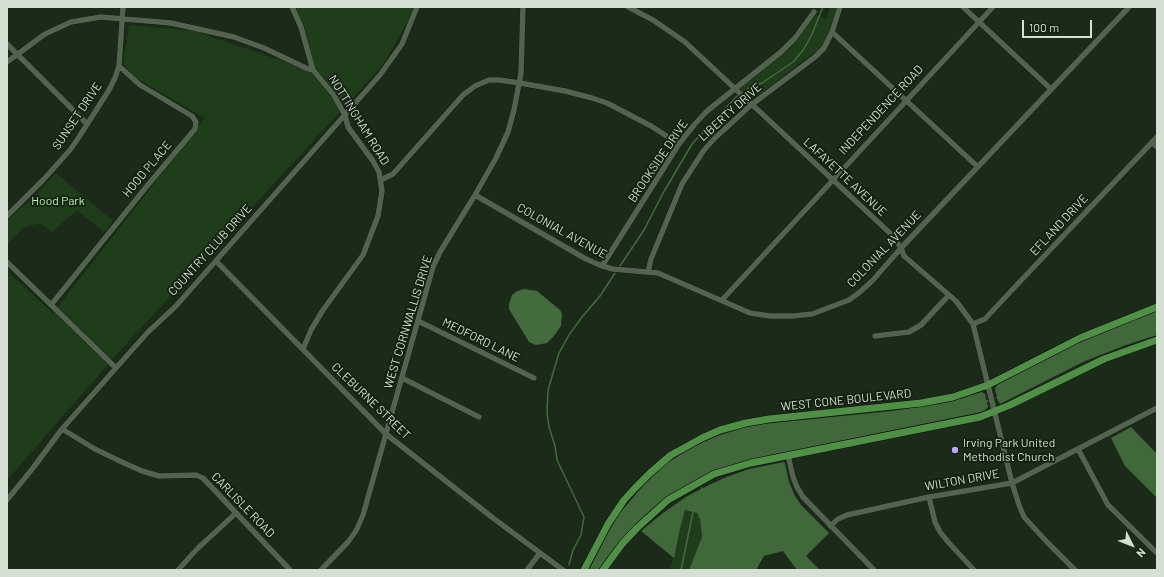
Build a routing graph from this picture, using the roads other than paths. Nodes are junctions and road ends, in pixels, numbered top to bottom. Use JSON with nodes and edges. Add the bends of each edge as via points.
{"nodes":[{"id":1,"x":123,"y":7,"type":"edge"},
{"id":2,"x":292,"y":7,"type":"edge"},
{"id":3,"x":417,"y":7,"type":"edge"},
{"id":4,"x":523,"y":7,"type":"edge"},
{"id":5,"x":628,"y":7,"type":"edge"},
{"id":6,"x":840,"y":7,"type":"edge"},
{"id":7,"x":964,"y":7,"type":"edge"},
{"id":8,"x":993,"y":7,"type":"edge"},
{"id":9,"x":1128,"y":7,"type":"edge"},
{"id":10,"x":814,"y":12,"type":"dead end"},
{"id":11,"x":122,"y":19,"type":"junction"},
{"id":12,"x":979,"y":22,"type":"junction"},
{"id":13,"x":832,"y":32,"type":"junction"},
{"id":14,"x":7,"y":44,"type":"edge"},
{"id":15,"x":17,"y":54,"type":"junction"},
{"id":16,"x":7,"y":62,"type":"edge"},
{"id":17,"x":118,"y":66,"type":"junction"},
{"id":18,"x":313,"y":70,"type":"junction"},
{"id":19,"x":520,"y":82,"type":"junction"},
{"id":20,"x":735,"y":89,"type":"junction"},
{"id":21,"x":1051,"y":90,"type":"junction"},
{"id":22,"x":906,"y":100,"type":"junction"},
{"id":23,"x":751,"y":105,"type":"junction"},
{"id":24,"x":345,"y":115,"type":"junction"},
{"id":25,"x":87,"y":124,"type":"junction"},
{"id":26,"x":1157,"y":136,"type":"edge"},
{"id":27,"x":1152,"y":142,"type":"junction"},
{"id":28,"x":679,"y":144,"type":"junction"},
{"id":29,"x":1157,"y":147,"type":"edge"},
{"id":30,"x":978,"y":167,"type":"junction"},
{"id":31,"x":381,"y":180,"type":"junction"},
{"id":32,"x":832,"y":180,"type":"junction"},
{"id":33,"x":475,"y":196,"type":"junction"},
{"id":34,"x":7,"y":216,"type":"edge"},
{"id":35,"x":901,"y":248,"type":"junction"},
{"id":36,"x":216,"y":261,"type":"junction"},
{"id":37,"x":7,"y":262,"type":"edge"},
{"id":38,"x":602,"y":266,"type":"junction"},
{"id":39,"x":648,"y":272,"type":"junction"},
{"id":40,"x":948,"y":294,"type":"junction"},
{"id":41,"x":722,"y":300,"type":"junction"},
{"id":42,"x":51,"y":306,"type":"junction"},
{"id":43,"x":1157,"y":307,"type":"edge"},
{"id":44,"x":418,"y":320,"type":"junction"},
{"id":45,"x":973,"y":324,"type":"junction"},
{"id":46,"x":875,"y":336,"type":"dead end"},
{"id":47,"x":1157,"y":340,"type":"edge"},
{"id":48,"x":303,"y":349,"type":"junction"},
{"id":49,"x":116,"y":368,"type":"junction"},
{"id":50,"x":402,"y":378,"type":"junction"},
{"id":51,"x":534,"y":378,"type":"dead end"},
{"id":52,"x":988,"y":385,"type":"junction"},
{"id":53,"x":1157,"y":408,"type":"edge"},
{"id":54,"x":995,"y":412,"type":"junction"},
{"id":55,"x":479,"y":417,"type":"dead end"},
{"id":56,"x":62,"y":429,"type":"junction"},
{"id":57,"x":386,"y":434,"type":"junction"},
{"id":58,"x":1078,"y":449,"type":"junction"},
{"id":59,"x":788,"y":456,"type":"junction"},
{"id":60,"x":1012,"y":482,"type":"junction"},
{"id":61,"x":929,"y":497,"type":"junction"},
{"id":62,"x":7,"y":500,"type":"edge"},
{"id":63,"x":236,"y":513,"type":"junction"},
{"id":64,"x":830,"y":526,"type":"junction"},
{"id":65,"x":540,"y":553,"type":"junction"},
{"id":66,"x":1157,"y":553,"type":"edge"},
{"id":67,"x":178,"y":570,"type":"edge"},
{"id":68,"x":290,"y":570,"type":"edge"},
{"id":69,"x":321,"y":570,"type":"edge"},
{"id":70,"x":527,"y":570,"type":"edge"},
{"id":71,"x":563,"y":570,"type":"edge"},
{"id":72,"x":584,"y":570,"type":"edge"},
{"id":73,"x":603,"y":570,"type":"edge"},
{"id":74,"x":874,"y":570,"type":"edge"},
{"id":75,"x":974,"y":570,"type":"edge"},
{"id":76,"x":1075,"y":570,"type":"edge"}],
"edges":[{"from":1,"to":11,"type":"street","name":"SUNSET DRIVE"},
{"from":2,"to":18,"type":"street","name":"NOTTINGHAM ROAD","via":[[301,27]]},
{"from":3,"to":24,"type":"street","name":"COUNTRY CLUB DRIVE","via":[[402,44],[393,58]]},
{"from":4,"to":19,"type":"street","name":"WEST CORNWALLIS DRIVE"},
{"from":5,"to":20,"type":"street","name":"LAFAYETTE AVENUE","via":[[686,42]]},
{"from":6,"to":13,"type":"street","name":"LIBERTY DRIVE"},
{"from":7,"to":12,"type":"street"},
{"from":8,"to":12,"type":"street","name":"INDEPENDENCE ROAD"},
{"from":9,"to":21,"type":"street","name":"COLONIAL AVENUE"},
{"from":10,"to":20,"type":"street","name":"BROOKSIDE DRIVE","via":[[781,52]]},
{"from":11,"to":15,"type":"street","via":[[101,17],[71,22],[45,34]]},
{"from":11,"to":17,"type":"street","name":"SUNSET DRIVE"},
{"from":11,"to":18,"type":"street","via":[[176,24],[234,38],[258,45]]},
{"from":12,"to":21,"type":"street"},
{"from":12,"to":22,"type":"street","name":"INDEPENDENCE ROAD"},
{"from":13,"to":22,"type":"street"},
{"from":13,"to":23,"type":"street","name":"LIBERTY DRIVE","via":[[824,48],[815,57]]},
{"from":14,"to":15,"type":"street"},
{"from":15,"to":16,"type":"street"},
{"from":15,"to":25,"type":"street"},
{"from":17,"to":25,"type":"street","name":"SUNSET DRIVE","via":[[109,90]]},
{"from":17,"to":42,"type":"street","name":"HOOD PLACE","via":[[140,85],[192,116],[196,122],[195,129]]},
{"from":18,"to":24,"type":"street","name":"NOTTINGHAM ROAD","via":[[333,94]]},
{"from":19,"to":28,"type":"street","via":[[607,103]]},
{"from":19,"to":31,"type":"street","via":[[489,80],[472,88],[393,174]]},
{"from":19,"to":33,"type":"street","name":"WEST CORNWALLIS DRIVE","via":[[508,132]]},
{"from":20,"to":23,"type":"street","name":"LAFAYETTE AVENUE"},
{"from":20,"to":28,"type":"street","name":"BROOKSIDE DRIVE","via":[[707,111]]},
{"from":21,"to":30,"type":"street","name":"COLONIAL AVENUE"},
{"from":22,"to":30,"type":"street"},
{"from":22,"to":32,"type":"street","name":"INDEPENDENCE ROAD"},
{"from":23,"to":32,"type":"street","name":"LAFAYETTE AVENUE"},
{"from":23,"to":39,"type":"street","name":"LIBERTY DRIVE","via":[[715,138],[692,167],[682,184]]},
{"from":24,"to":31,"type":"street","name":"NOTTINGHAM ROAD","via":[[348,126],[373,161]]},
{"from":24,"to":36,"type":"street","name":"COUNTRY CLUB DRIVE"},
{"from":25,"to":34,"type":"street","name":"SUNSET DRIVE","via":[[70,150]]},
{"from":26,"to":27,"type":"street","name":"EFLAND DRIVE"},
{"from":27,"to":29,"type":"street"},
{"from":27,"to":45,"type":"street","name":"EFLAND DRIVE","via":[[1001,302],[984,319]]},
{"from":28,"to":38,"type":"street","name":"BROOKSIDE DRIVE"},
{"from":30,"to":35,"type":"street","name":"COLONIAL AVENUE"},
{"from":31,"to":48,"type":"street","name":"NOTTINGHAM ROAD","via":[[378,216],[363,255],[323,310]]},
{"from":32,"to":35,"type":"street","name":"LAFAYETTE AVENUE","via":[[892,235]]},
{"from":32,"to":41,"type":"street","name":"INDEPENDENCE ROAD"},
{"from":33,"to":38,"type":"street","name":"COLONIAL AVENUE"},
{"from":33,"to":44,"type":"street","name":"WEST CORNWALLIS DRIVE","via":[[436,260]]},
{"from":35,"to":40,"type":"street","name":"LAFAYETTE AVENUE","via":[[904,256]]},
{"from":35,"to":41,"type":"street","name":"COLONIAL AVENUE","via":[[860,292],[849,300],[812,314],[770,316],[750,313]]},
{"from":36,"to":48,"type":"street","name":"CLEBURNE STREET"},
{"from":36,"to":49,"type":"street","name":"COUNTRY CLUB DRIVE"},
{"from":37,"to":42,"type":"street"},
{"from":38,"to":39,"type":"street","name":"COLONIAL AVENUE"},
{"from":39,"to":41,"type":"street","name":"COLONIAL AVENUE","via":[[658,273]]},
{"from":40,"to":45,"type":"street","name":"LAFAYETTE AVENUE"},
{"from":40,"to":46,"type":"street","via":[[921,325],[909,332]]},
{"from":42,"to":49,"type":"street"},
{"from":43,"to":52,"type":"main road","name":"WEST CONE BOULEVARD","via":[[1080,338]]},
{"from":44,"to":50,"type":"street","name":"WEST CORNWALLIS DRIVE"},
{"from":44,"to":51,"type":"street","name":"MEDFORD LANE"},
{"from":45,"to":52,"type":"street","name":"LAFAYETTE AVENUE"},
{"from":47,"to":54,"type":"main road","via":[[1104,358]]},
{"from":48,"to":57,"type":"street","name":"CLEBURNE STREET"},
{"from":49,"to":56,"type":"street","name":"COUNTRY CLUB DRIVE"},
{"from":50,"to":55,"type":"street"},
{"from":50,"to":57,"type":"street","name":"WEST CORNWALLIS DRIVE"},
{"from":52,"to":54,"type":"street","name":"LAFAYETTE AVENUE"},
{"from":52,"to":72,"type":"main road","name":"WEST CONE BOULEVARD","via":[[953,397],[921,403],[746,423],[702,438],[650,472],[624,500]]},
{"from":53,"to":58,"type":"street","name":"WILTON DRIVE"},
{"from":54,"to":59,"type":"main road","via":[[950,424]]},
{"from":54,"to":60,"type":"street","name":"LAFAYETTE AVENUE"},
{"from":56,"to":62,"type":"street","name":"COUNTRY CLUB DRIVE"},
{"from":56,"to":63,"type":"street","name":"CARLISLE ROAD","via":[[95,449],[142,471],[159,476],[196,474],[203,478]]},
{"from":57,"to":65,"type":"street","name":"CLEBURNE STREET"},
{"from":57,"to":69,"type":"street","name":"WEST CORNWALLIS DRIVE","via":[[359,525],[343,548]]},
{"from":58,"to":60,"type":"street","name":"WILTON DRIVE"},
{"from":58,"to":66,"type":"street","via":[[1108,505]]},
{"from":59,"to":64,"type":"street","via":[[797,487]]},
{"from":59,"to":73,"type":"main road","via":[[714,474],[668,500],[622,544]]},
{"from":60,"to":61,"type":"street","name":"WILTON DRIVE"},
{"from":60,"to":76,"type":"street","name":"LAFAYETTE AVENUE","via":[[1024,517]]},
{"from":61,"to":64,"type":"street","name":"WILTON DRIVE","via":[[847,515]]},
{"from":61,"to":75,"type":"street","via":[[940,532]]},
{"from":63,"to":67,"type":"street"},
{"from":63,"to":68,"type":"street","name":"CARLISLE ROAD"},
{"from":64,"to":74,"type":"street"},
{"from":65,"to":70,"type":"street"},
{"from":65,"to":71,"type":"street","name":"CLEBURNE STREET"}]}
